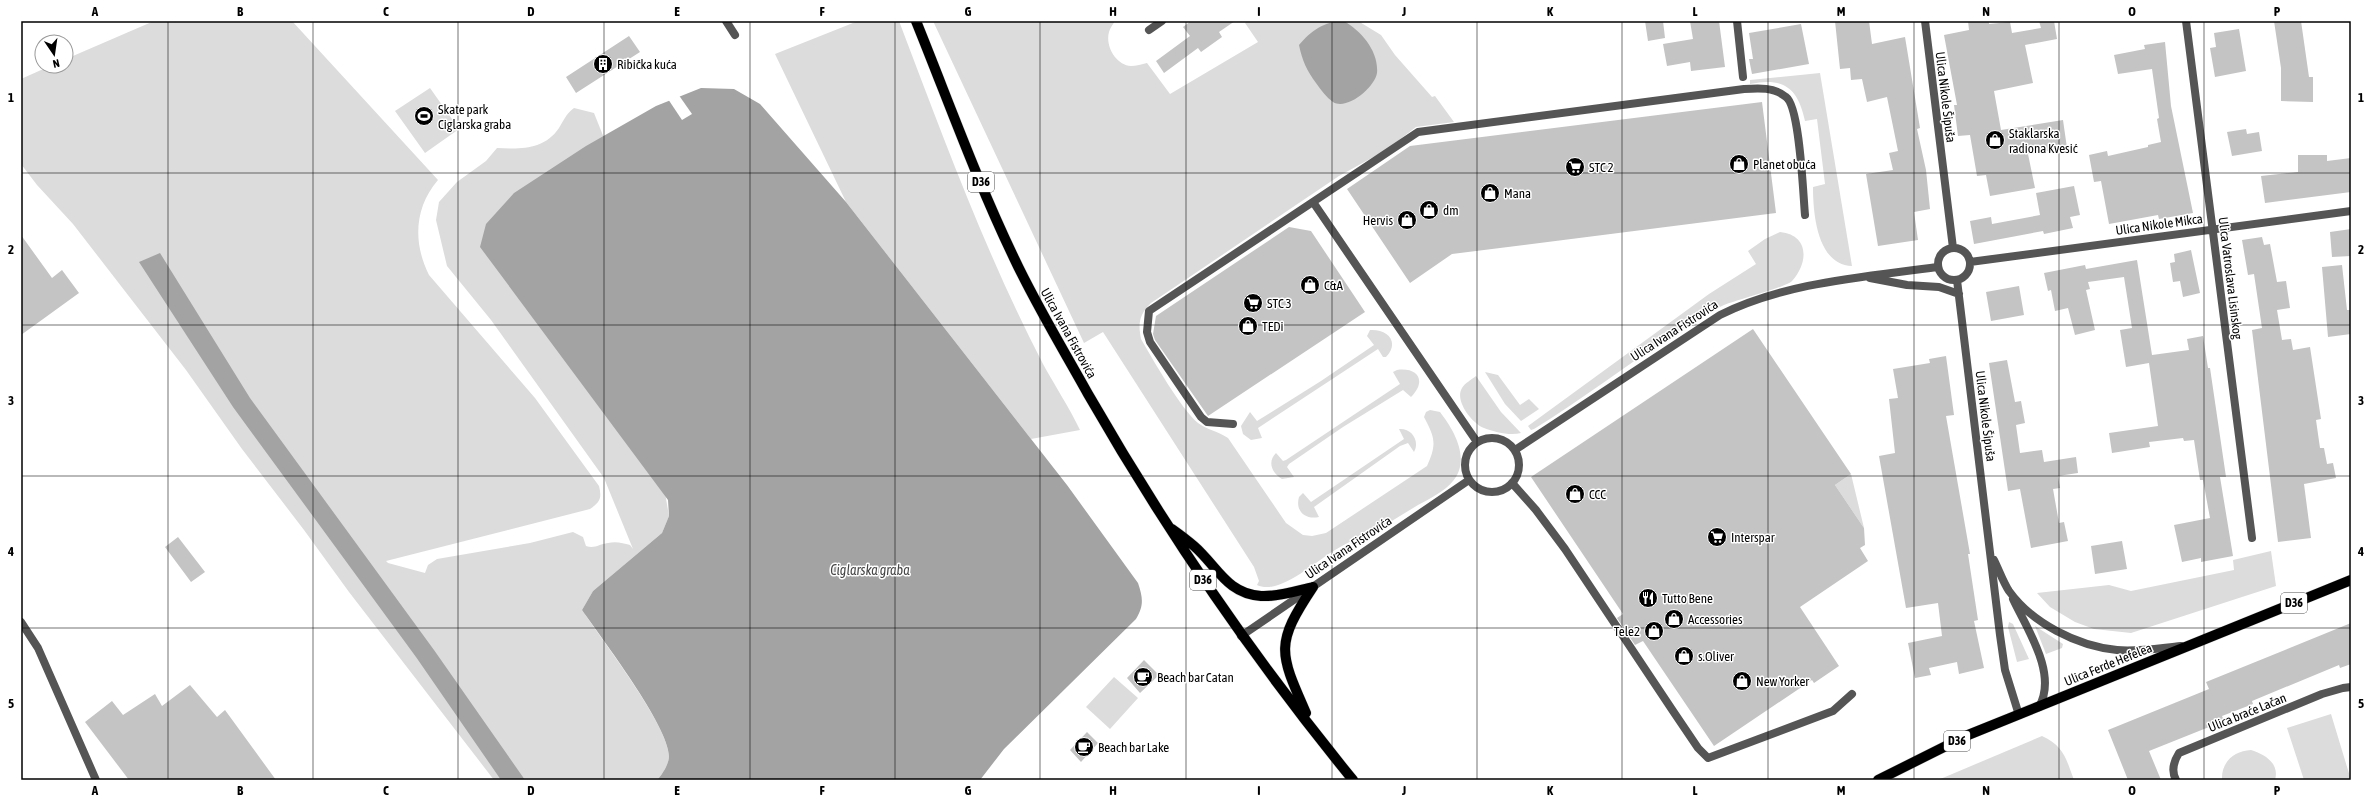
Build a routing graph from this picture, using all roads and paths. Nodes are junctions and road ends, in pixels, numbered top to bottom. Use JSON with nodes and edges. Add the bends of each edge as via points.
{"nodes":[{"id":1,"x":726,"y":21,"type":"edge"},
{"id":2,"x":916,"y":21,"type":"edge"},
{"id":3,"x":1162,"y":21,"type":"edge"},
{"id":4,"x":1737,"y":21,"type":"edge"},
{"id":5,"x":1925,"y":21,"type":"edge"},
{"id":6,"x":2186,"y":21,"type":"edge"},
{"id":7,"x":1149,"y":30,"type":"dead end"},
{"id":8,"x":735,"y":35,"type":"dead end"},
{"id":9,"x":1743,"y":77,"type":"dead end"},
{"id":10,"x":1313,"y":202,"type":"junction"},
{"id":11,"x":2351,"y":211,"type":"edge"},
{"id":12,"x":1805,"y":215,"type":"dead end"},
{"id":13,"x":2213,"y":229,"type":"junction"},
{"id":14,"x":1953,"y":248,"type":"junction"},
{"id":15,"x":1970,"y":262,"type":"junction"},
{"id":16,"x":1937,"y":267,"type":"junction"},
{"id":17,"x":1867,"y":277,"type":"junction"},
{"id":18,"x":1957,"y":280,"type":"junction"},
{"id":19,"x":1959,"y":294,"type":"junction"},
{"id":20,"x":1233,"y":424,"type":"dead end"},
{"id":21,"x":1477,"y":442,"type":"junction"},
{"id":22,"x":1515,"y":450,"type":"junction"},
{"id":23,"x":1470,"y":480,"type":"junction"},
{"id":24,"x":1512,"y":484,"type":"junction"},
{"id":25,"x":1166,"y":524,"type":"junction"},
{"id":26,"x":2252,"y":538,"type":"dead end"},
{"id":27,"x":1992,"y":554,"type":"junction"},
{"id":28,"x":2351,"y":580,"type":"edge"},
{"id":29,"x":1313,"y":587,"type":"junction"},
{"id":30,"x":2009,"y":590,"type":"junction"},
{"id":31,"x":21,"y":622,"type":"edge"},
{"id":32,"x":1241,"y":636,"type":"junction"},
{"id":33,"x":2185,"y":646,"type":"junction"},
{"id":34,"x":2351,"y":687,"type":"edge"},
{"id":35,"x":1852,"y":694,"type":"dead end"},
{"id":36,"x":2039,"y":706,"type":"junction"},
{"id":37,"x":2019,"y":715,"type":"junction"},
{"id":38,"x":1313,"y":728,"type":"junction"},
{"id":39,"x":96,"y":780,"type":"edge"},
{"id":40,"x":1353,"y":780,"type":"edge"},
{"id":41,"x":1878,"y":780,"type":"edge"},
{"id":42,"x":2176,"y":780,"type":"edge"}],
"edges":[{"from":1,"to":8,"type":"street"},
{"from":2,"to":25,"type":"main road","name":"Ulica Ivana Fistrovića","number":"D36","via":[[992,209],[1034,299]]},
{"from":3,"to":7,"type":"street"},
{"from":4,"to":9,"type":"street"},
{"from":5,"to":14,"type":"street","name":"Ulica Nikole Šipuša"},
{"from":6,"to":13,"type":"street","name":"Ulica Vatroslava Lisinskog"},
{"from":10,"to":12,"type":"street","via":[[1418,132],[1760,88],[1770,89],[1786,97],[1793,108]]},
{"from":10,"to":20,"type":"street","via":[[1149,311],[1147,326],[1150,342],[1201,417],[1208,422]]},
{"from":10,"to":21,"type":"street"},
{"from":11,"to":13,"type":"street","name":"Ulica Nikole Mikca"},
{"from":13,"to":15,"type":"street","name":"Ulica Nikole Mikca"},
{"from":13,"to":26,"type":"street","name":"Ulica Vatroslava Lisinskog"},
{"from":14,"to":15,"type":"street","via":[[1966,253]]},
{"from":14,"to":16,"type":"street","via":[[1942,253],[1937,261]]},
{"from":15,"to":18,"type":"street","via":[[1966,276]]},
{"from":16,"to":17,"type":"street","name":"Ulica Ivana Fistrovića"},
{"from":16,"to":18,"type":"street","via":[[1942,276],[1952,281]]},
{"from":17,"to":19,"type":"street","name":"Ulica Ivana Fistrovića","via":[[1907,285],[1938,287]]},
{"from":17,"to":22,"type":"street","name":"Ulica Ivana Fistrovića","via":[[1768,296],[1720,315]]},
{"from":18,"to":19,"type":"street","name":"Ulica Nikole Šipuša"},
{"from":19,"to":27,"type":"street","name":"Ulica Nikole Šipuša"},
{"from":21,"to":22,"type":"street","via":[[1497,439]]},
{"from":21,"to":23,"type":"street","via":[[1466,457],[1465,469]]},
{"from":22,"to":24,"type":"street","via":[[1519,467]]},
{"from":23,"to":24,"type":"street","via":[[1478,488],[1490,492],[1502,490]]},
{"from":23,"to":29,"type":"street","name":"Ulica Ivana Fistrovića"},
{"from":24,"to":35,"type":"street","via":[[1536,510],[1565,549],[1698,748],[1708,758],[1833,711]]},
{"from":25,"to":29,"type":"main road","via":[[1195,546],[1230,586],[1243,592],[1275,596]]},
{"from":25,"to":32,"type":"main road","name":"Ulica Ivana Fistrovića","number":"D36"},
{"from":27,"to":30,"type":"street","name":"Ulica Nikole Šipuša"},
{"from":27,"to":37,"type":"street","name":"Ulica Nikole Šipuša","via":[[2005,670]]},
{"from":28,"to":33,"type":"main road","name":"Ulica Ferde Hefelea","number":"D36"},
{"from":29,"to":32,"type":"street","name":"Ulica Ivana Fistrovića"},
{"from":29,"to":38,"type":"main road","via":[[1292,618],[1284,649],[1291,679]]},
{"from":30,"to":33,"type":"street","name":"Ulica Nikole Šipuša","via":[[2039,620],[2093,646],[2134,651]]},
{"from":30,"to":36,"type":"street","name":"Ulica Nikole Šipuša","via":[[2044,671],[2045,691]]},
{"from":31,"to":39,"type":"street","via":[[38,648]]},
{"from":32,"to":38,"type":"main road","name":"Ulica Ivana Fistrovića","number":"D36"},
{"from":33,"to":36,"type":"main road","name":"Ulica Ferde Hefelea","number":"D36"},
{"from":34,"to":42,"type":"street","name":"Ulica braće Lačan","via":[[2322,694],[2179,753],[2173,774]]},
{"from":36,"to":37,"type":"main road","name":"Ulica Ferde Hefelea","number":"D36"},
{"from":37,"to":41,"type":"main road","name":"Ulica Ferde Hefelea","number":"D36","via":[[1925,756]]},
{"from":38,"to":40,"type":"main road","name":"Ulica Ivana Fistrovića","number":"D36"}]}
